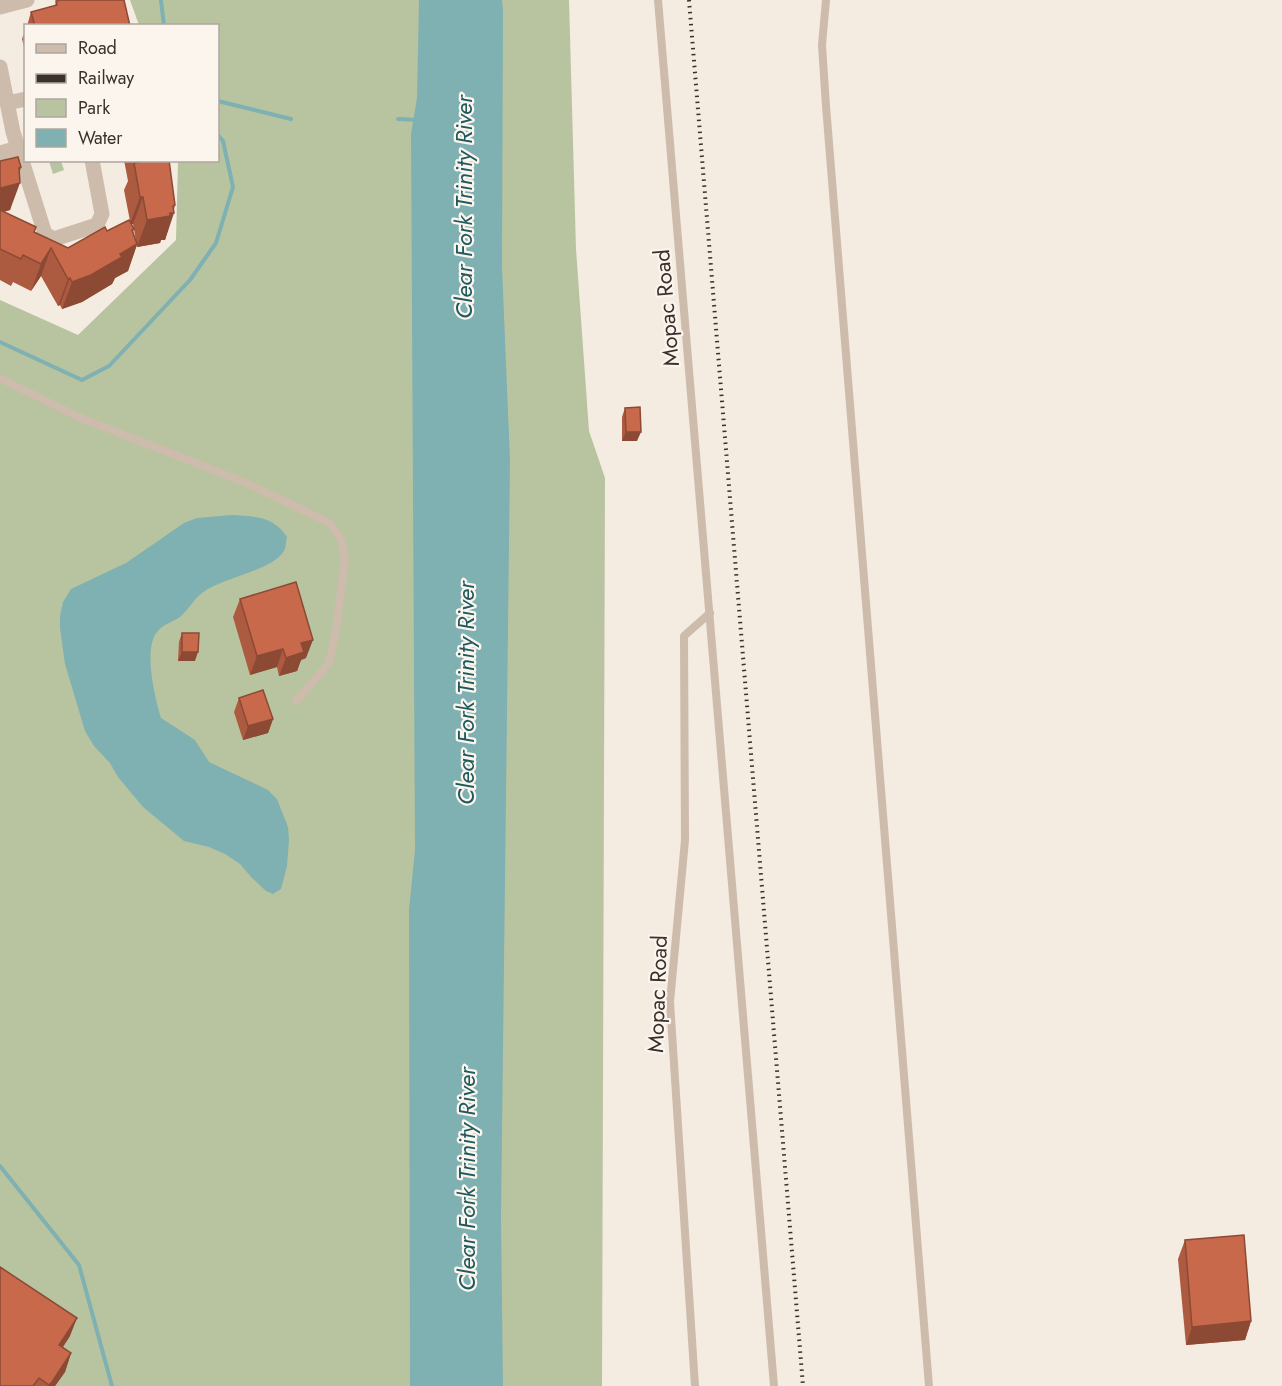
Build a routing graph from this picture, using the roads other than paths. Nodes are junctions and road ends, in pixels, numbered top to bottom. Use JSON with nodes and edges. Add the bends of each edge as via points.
{"nodes":[{"id":1,"x":27,"y":0,"type":"edge"},
{"id":2,"x":658,"y":0,"type":"edge"},
{"id":3,"x":826,"y":0,"type":"edge"},
{"id":4,"x":0,"y":7,"type":"edge"},
{"id":5,"x":0,"y":67,"type":"edge"},
{"id":6,"x":4,"y":94,"type":"edge"},
{"id":7,"x":24,"y":99,"type":"edge"},
{"id":8,"x":18,"y":148,"type":"junction"},
{"id":9,"x":0,"y":153,"type":"edge"},
{"id":10,"x":92,"y":162,"type":"edge"},
{"id":11,"x":0,"y":378,"type":"edge"},
{"id":12,"x":710,"y":613,"type":"junction"},
{"id":13,"x":296,"y":701,"type":"dead end"},
{"id":14,"x":695,"y":1386,"type":"edge"},
{"id":15,"x":774,"y":1386,"type":"edge"},
{"id":16,"x":929,"y":1386,"type":"edge"}],
"edges":[{"from":1,"to":4,"type":"street"},
{"from":2,"to":12,"type":"lane","name":"Mopac Road"},
{"from":3,"to":16,"type":"lane","via":[[822,45],[826,106]]},
{"from":5,"to":6,"type":"street"},
{"from":6,"to":7,"type":"street"},
{"from":6,"to":8,"type":"street"},
{"from":8,"to":9,"type":"street"},
{"from":8,"to":10,"type":"street","via":[[45,234],[54,239],[97,225],[102,214]]},
{"from":11,"to":13,"type":"lane","via":[[76,416],[244,482],[330,523],[341,539],[345,559],[336,631],[328,663]]},
{"from":12,"to":14,"type":"lane","name":"Mopac Road","via":[[684,636],[685,840],[670,1002]]},
{"from":12,"to":15,"type":"lane","name":"Mopac Road"}]}
